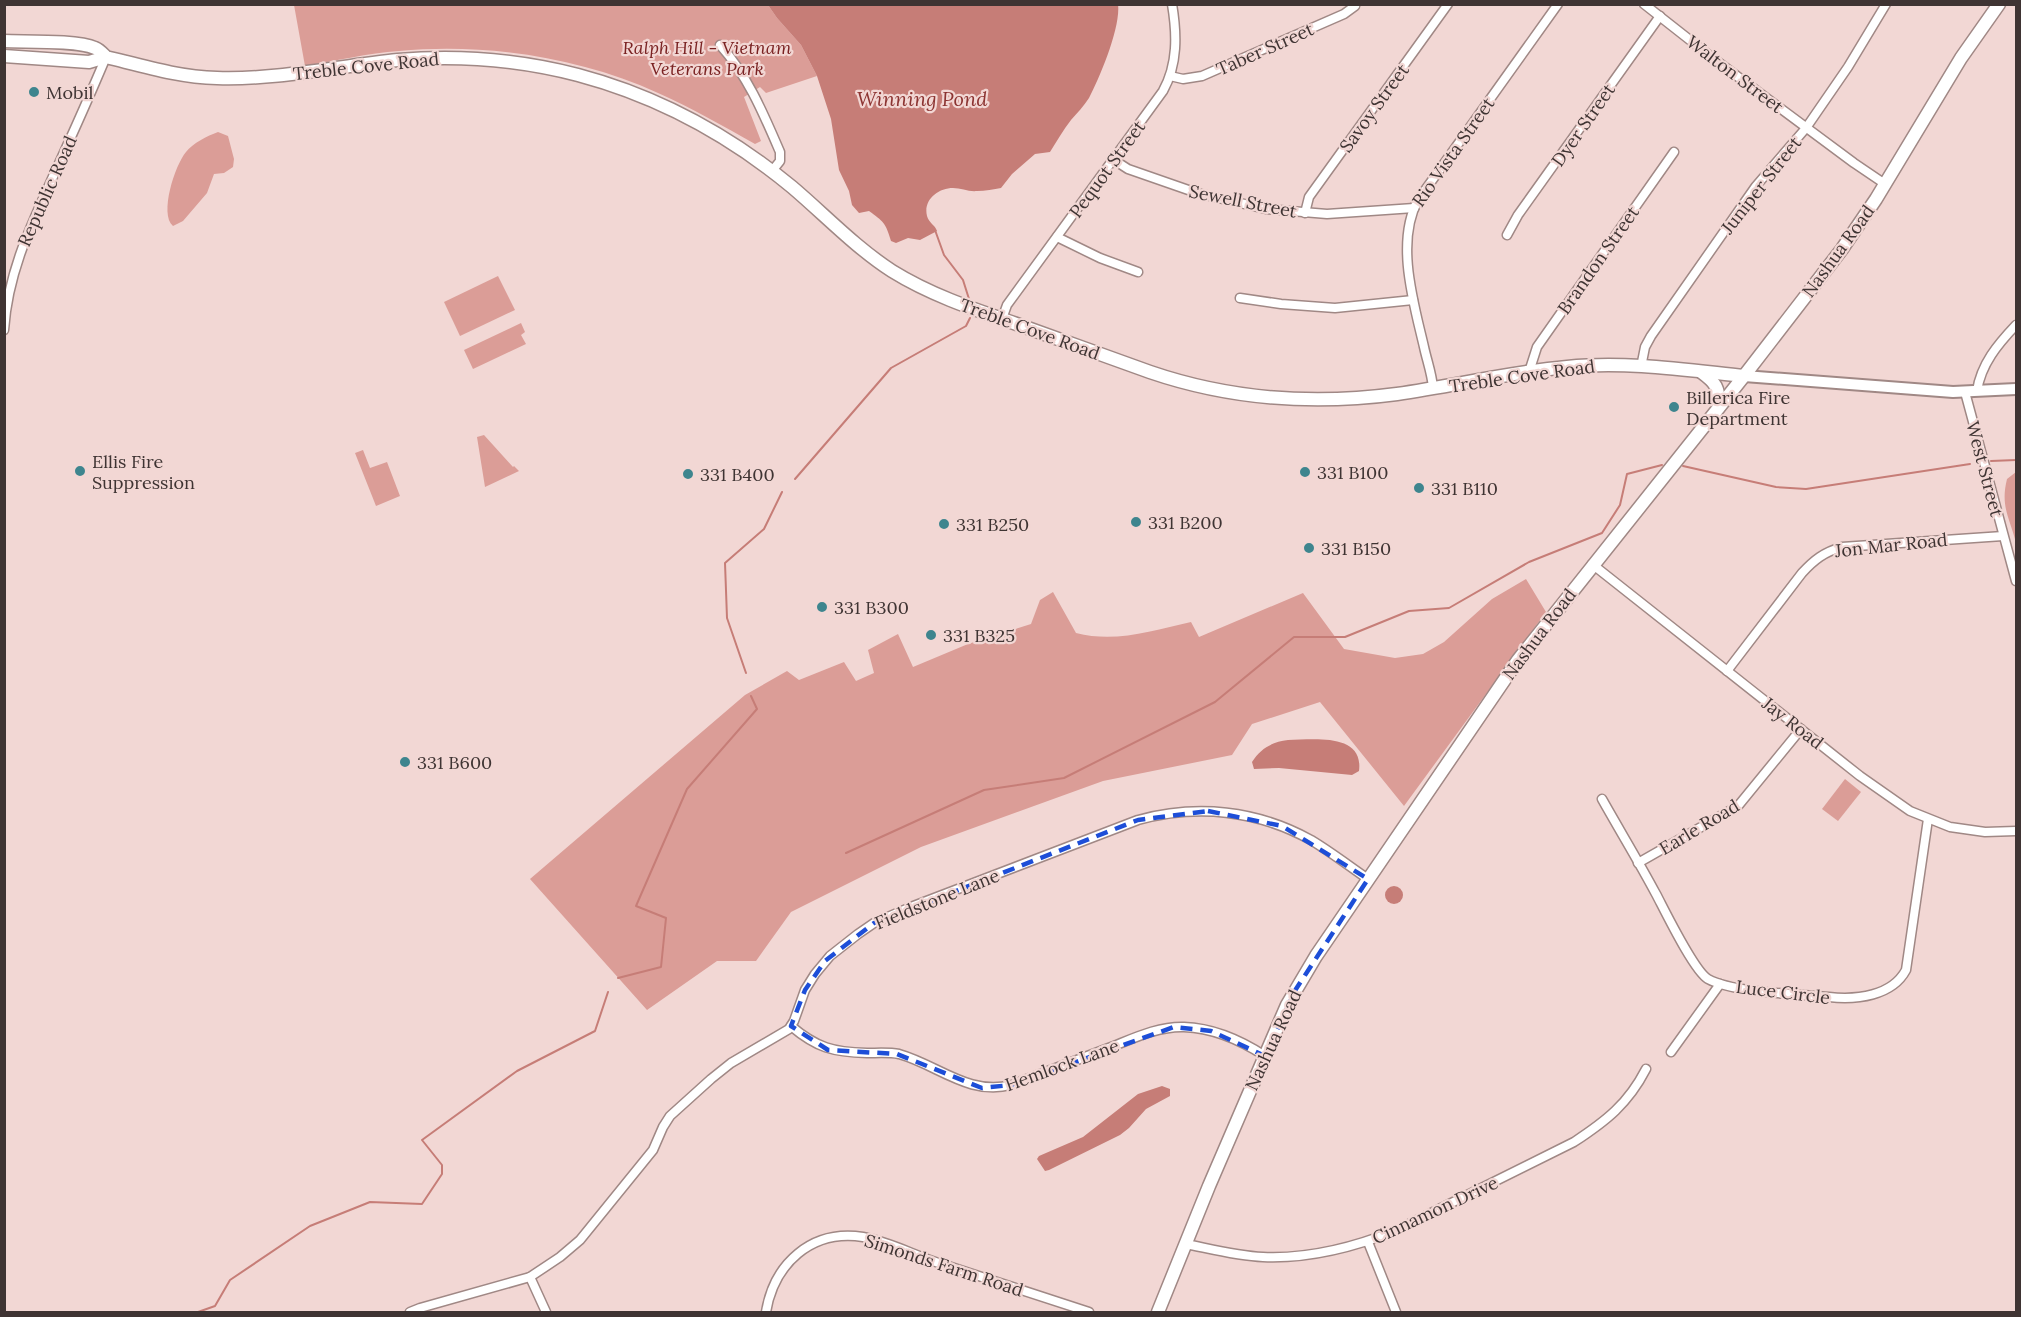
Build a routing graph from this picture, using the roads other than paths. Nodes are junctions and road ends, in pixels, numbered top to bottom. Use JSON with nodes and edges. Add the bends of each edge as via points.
{"nodes":[{"id":1,"x":1172,"y":4,"type":"edge"},
{"id":2,"x":1448,"y":4,"type":"edge"},
{"id":3,"x":1558,"y":4,"type":"edge"},
{"id":4,"x":1644,"y":4,"type":"edge"},
{"id":5,"x":1886,"y":4,"type":"edge"},
{"id":6,"x":1999,"y":4,"type":"edge"},
{"id":7,"x":1355,"y":6,"type":"edge"},
{"id":8,"x":1660,"y":16,"type":"junction"},
{"id":9,"x":4,"y":41,"type":"edge"},
{"id":10,"x":29,"y":42,"type":"junction"},
{"id":11,"x":720,"y":45,"type":"dead end"},
{"id":12,"x":4,"y":56,"type":"edge"},
{"id":13,"x":28,"y":57,"type":"junction"},
{"id":14,"x":106,"y":57,"type":"junction"},
{"id":15,"x":1170,"y":76,"type":"junction"},
{"id":16,"x":1806,"y":128,"type":"junction"},
{"id":17,"x":1674,"y":152,"type":"dead end"},
{"id":18,"x":1114,"y":160,"type":"junction"},
{"id":19,"x":771,"y":171,"type":"junction"},
{"id":20,"x":1885,"y":184,"type":"junction"},
{"id":21,"x":1414,"y":207,"type":"junction"},
{"id":22,"x":1305,"y":213,"type":"junction"},
{"id":23,"x":1507,"y":235,"type":"dead end"},
{"id":24,"x":1057,"y":237,"type":"junction"},
{"id":25,"x":1138,"y":272,"type":"dead end"},
{"id":26,"x":1240,"y":298,"type":"dead end"},
{"id":27,"x":1413,"y":300,"type":"junction"},
{"id":28,"x":1002,"y":319,"type":"junction"},
{"id":29,"x":2016,"y":325,"type":"edge"},
{"id":30,"x":4,"y":330,"type":"edge"},
{"id":31,"x":1641,"y":367,"type":"junction"},
{"id":32,"x":1700,"y":371,"type":"junction"},
{"id":33,"x":1529,"y":372,"type":"junction"},
{"id":34,"x":1744,"y":376,"type":"junction"},
{"id":35,"x":1433,"y":388,"type":"junction"},
{"id":36,"x":2016,"y":389,"type":"edge"},
{"id":37,"x":1977,"y":391,"type":"junction"},
{"id":38,"x":1965,"y":392,"type":"junction"},
{"id":39,"x":1719,"y":407,"type":"junction"},
{"id":40,"x":2003,"y":536,"type":"junction"},
{"id":41,"x":1592,"y":564,"type":"junction"},
{"id":42,"x":2016,"y":580,"type":"edge"},
{"id":43,"x":1727,"y":671,"type":"junction"},
{"id":44,"x":1801,"y":729,"type":"junction"},
{"id":45,"x":1602,"y":799,"type":"dead end"},
{"id":46,"x":1928,"y":819,"type":"junction"},
{"id":47,"x":2016,"y":831,"type":"edge"},
{"id":48,"x":1638,"y":863,"type":"junction"},
{"id":49,"x":1368,"y":879,"type":"junction"},
{"id":50,"x":1720,"y":984,"type":"junction"},
{"id":51,"x":791,"y":1026,"type":"junction"},
{"id":52,"x":1671,"y":1052,"type":"dead end"},
{"id":53,"x":1265,"y":1056,"type":"junction"},
{"id":54,"x":1646,"y":1069,"type":"dead end"},
{"id":55,"x":1368,"y":1242,"type":"junction"},
{"id":56,"x":1186,"y":1244,"type":"junction"},
{"id":57,"x":530,"y":1277,"type":"junction"},
{"id":58,"x":410,"y":1312,"type":"edge"},
{"id":59,"x":546,"y":1312,"type":"edge"},
{"id":60,"x":766,"y":1312,"type":"edge"},
{"id":61,"x":1089,"y":1312,"type":"edge"},
{"id":62,"x":1158,"y":1312,"type":"edge"},
{"id":63,"x":1396,"y":1312,"type":"edge"}],
"edges":[{"from":1,"to":15,"type":"street","name":"Pequot Street","via":[[1175,50]]},
{"from":2,"to":22,"type":"street","name":"Savoy Street","via":[[1309,197]]},
{"from":3,"to":21,"type":"street","name":"Rio Vista Street"},
{"from":4,"to":8,"type":"street","name":"Walton Street"},
{"from":5,"to":16,"type":"street","name":"Juniper Street"},
{"from":6,"to":20,"type":"main road","name":"Nashua Road","via":[[1961,58]]},
{"from":7,"to":15,"type":"street","name":"Taber Street","via":[[1202,76]]},
{"from":8,"to":16,"type":"street","name":"Walton Street"},
{"from":8,"to":23,"type":"street","name":"Dyer Street"},
{"from":9,"to":10,"type":"main road","name":"Treble Cove Road"},
{"from":10,"to":13,"type":"main road"},
{"from":10,"to":14,"type":"main road","name":"Treble Cove Road","via":[[91,47]]},
{"from":11,"to":19,"type":"street","via":[[751,90],[780,152],[780,161]]},
{"from":12,"to":13,"type":"main road","name":"Treble Cove Road"},
{"from":13,"to":14,"type":"main road","name":"Treble Cove Road","via":[[89,62]]},
{"from":14,"to":19,"type":"main road","name":"Treble Cove Road","via":[[184,75],[225,78],[414,59],[518,63],[575,74],[650,100],[724,138]]},
{"from":14,"to":30,"type":"street","name":"Republic Road","via":[[22,244]]},
{"from":15,"to":18,"type":"street","name":"Pequot Street"},
{"from":16,"to":20,"type":"street","name":"Walton Street"},
{"from":16,"to":31,"type":"street","name":"Juniper Street","via":[[1761,180],[1712,247],[1651,336]]},
{"from":17,"to":33,"type":"street","name":"Brandon Street","via":[[1537,347]]},
{"from":18,"to":22,"type":"street","name":"Sewell Street","via":[[1128,169],[1197,194],[1247,206]]},
{"from":18,"to":24,"type":"street","name":"Pequot Street"},
{"from":19,"to":28,"type":"main road","name":"Treble Cove Road","via":[[879,262],[933,294]]},
{"from":20,"to":34,"type":"main road","name":"Nashua Road","via":[[1842,249]]},
{"from":21,"to":22,"type":"street","name":"Sewell Street"},
{"from":21,"to":27,"type":"street","name":"Rio Vista Street","via":[[1407,239]]},
{"from":24,"to":25,"type":"street"},
{"from":24,"to":28,"type":"street","name":"Pequot Street","via":[[1007,305]]},
{"from":26,"to":27,"type":"street","via":[[1335,308]]},
{"from":27,"to":35,"type":"street","name":"Rio Vista Street"},
{"from":28,"to":35,"type":"main road","name":"Treble Cove Road","via":[[1164,377],[1231,392],[1328,400]]},
{"from":29,"to":37,"type":"street","via":[[1981,372]]},
{"from":31,"to":32,"type":"main road","name":"Treble Cove Road"},
{"from":31,"to":33,"type":"main road","name":"Treble Cove Road","via":[[1583,365]]},
{"from":32,"to":34,"type":"main road","name":"Treble Cove Road"},
{"from":32,"to":39,"type":"main road","via":[[1714,381]]},
{"from":33,"to":35,"type":"main road","name":"Treble Cove Road"},
{"from":34,"to":38,"type":"street","name":"Treble Cove Road"},
{"from":34,"to":39,"type":"main road","name":"Nashua Road"},
{"from":36,"to":37,"type":"street","name":"Treble Cove Road"},
{"from":37,"to":38,"type":"street","name":"Treble Cove Road"},
{"from":38,"to":40,"type":"street","name":"West Street"},
{"from":39,"to":41,"type":"main road","name":"Nashua Road"},
{"from":40,"to":42,"type":"street","name":"West Street"},
{"from":40,"to":43,"type":"street","name":"Jon Mar Road","via":[[1829,551],[1802,573]]},
{"from":41,"to":43,"type":"street","name":"Jay Road"},
{"from":41,"to":49,"type":"main road","name":"Nashua Road","via":[[1518,660]]},
{"from":43,"to":44,"type":"street","name":"Jay Road"},
{"from":44,"to":46,"type":"street","name":"Jay Road","via":[[1877,788]]},
{"from":44,"to":48,"type":"street","name":"Earle Road","via":[[1738,806]]},
{"from":45,"to":48,"type":"street","name":"Luce Circle"},
{"from":46,"to":47,"type":"street","name":"Jay Road","via":[[1969,830]]},
{"from":46,"to":50,"type":"street","name":"Luce Circle","via":[[1911,944],[1901,980],[1882,991],[1843,999]]},
{"from":48,"to":50,"type":"street","name":"Luce Circle","via":[[1705,978]]},
{"from":49,"to":51,"type":"street","name":"Fieldstone Lane","via":[[1312,841],[1268,821],[1208,810],[1152,816],[874,923],[825,962],[805,990]]},
{"from":49,"to":53,"type":"main road","name":"Nashua Road","via":[[1296,989]]},
{"from":50,"to":52,"type":"street"},
{"from":51,"to":53,"type":"street","name":"Hemlock Lane","via":[[828,1050],[897,1054],[982,1088],[1011,1085],[1141,1035],[1174,1027],[1211,1031]]},
{"from":51,"to":57,"type":"street","via":[[731,1063],[670,1116],[653,1150],[587,1232]]},
{"from":53,"to":56,"type":"main road","name":"Nashua Road"},
{"from":54,"to":55,"type":"street","name":"Cinnamon Drive","via":[[1627,1100],[1574,1142],[1408,1226]]},
{"from":55,"to":56,"type":"street","name":"Cinnamon Drive","via":[[1303,1255],[1263,1257]]},
{"from":55,"to":63,"type":"street"},
{"from":56,"to":62,"type":"main road","name":"Nashua Road"},
{"from":57,"to":58,"type":"street"},
{"from":57,"to":59,"type":"street"},
{"from":60,"to":61,"type":"street","name":"Simonds Farm Road","via":[[777,1277],[790,1260],[818,1242],[848,1236],[887,1243]]}]}
